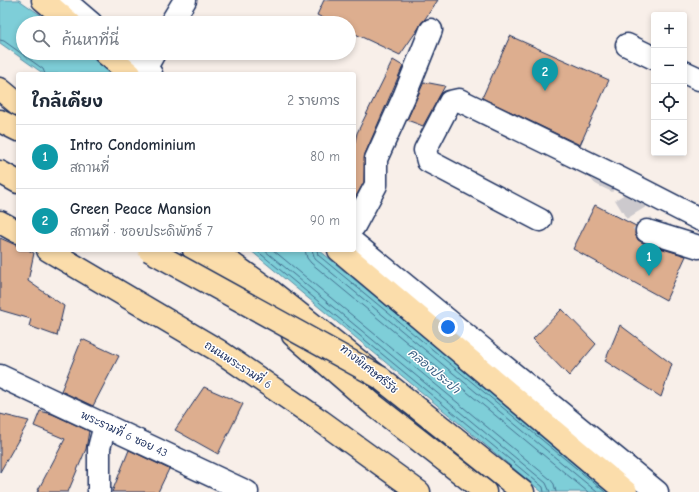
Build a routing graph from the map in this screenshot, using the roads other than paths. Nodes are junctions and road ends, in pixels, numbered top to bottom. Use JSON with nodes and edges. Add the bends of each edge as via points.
{"nodes":[{"id":1,"x":43,"y":0,"type":"edge"},
{"id":2,"x":64,"y":0,"type":"edge"},
{"id":3,"x":185,"y":0,"type":"edge"},
{"id":4,"x":62,"y":16,"type":"edge"},
{"id":5,"x":83,"y":16,"type":"edge"},
{"id":6,"x":175,"y":16,"type":"edge"},
{"id":7,"x":431,"y":30,"type":"dead end"},
{"id":8,"x":627,"y":44,"type":"dead end"},
{"id":9,"x":651,"y":56,"type":"edge"},
{"id":10,"x":125,"y":60,"type":"edge"},
{"id":11,"x":136,"y":60,"type":"edge"},
{"id":12,"x":145,"y":67,"type":"edge"},
{"id":13,"x":687,"y":73,"type":"edge"},
{"id":14,"x":699,"y":79,"type":"edge"},
{"id":15,"x":0,"y":89,"type":"edge"},
{"id":16,"x":16,"y":102,"type":"edge"},
{"id":17,"x":0,"y":121,"type":"edge"},
{"id":18,"x":16,"y":129,"type":"edge"},
{"id":19,"x":0,"y":172,"type":"edge"},
{"id":20,"x":16,"y":181,"type":"edge"},
{"id":21,"x":540,"y":220,"type":"dead end"},
{"id":22,"x":699,"y":220,"type":"edge"},
{"id":23,"x":0,"y":222,"type":"edge"},
{"id":24,"x":356,"y":222,"type":"edge"},
{"id":25,"x":16,"y":231,"type":"edge"},
{"id":26,"x":647,"y":231,"type":"tunnel mouth"},
{"id":27,"x":356,"y":245,"type":"edge"},
{"id":28,"x":699,"y":247,"type":"edge"},
{"id":29,"x":51,"y":252,"type":"edge"},
{"id":30,"x":153,"y":252,"type":"edge"},
{"id":31,"x":196,"y":252,"type":"edge"},
{"id":32,"x":216,"y":252,"type":"edge"},
{"id":33,"x":341,"y":252,"type":"edge"},
{"id":34,"x":0,"y":376,"type":"edge"},
{"id":35,"x":381,"y":378,"type":"junction"},
{"id":36,"x":105,"y":425,"type":"junction"},
{"id":37,"x":99,"y":492,"type":"edge"},
{"id":38,"x":247,"y":492,"type":"edge"},
{"id":39,"x":419,"y":492,"type":"edge"},
{"id":40,"x":485,"y":492,"type":"edge"},
{"id":41,"x":523,"y":492,"type":"edge"},
{"id":42,"x":626,"y":492,"type":"edge"},
{"id":43,"x":657,"y":492,"type":"edge"}],
"edges":[{"from":1,"to":4,"type":"main road"},
{"from":2,"to":5,"type":"street"},
{"from":3,"to":6,"type":"street"},
{"from":7,"to":24,"type":"street","via":[[376,160],[376,185]]},
{"from":8,"to":9,"type":"street"},
{"from":10,"to":12,"type":"main road"},
{"from":11,"to":12,"type":"street"},
{"from":13,"to":14,"type":"street"},
{"from":15,"to":16,"type":"main road"},
{"from":17,"to":18,"type":"main road"},
{"from":19,"to":20,"type":"main road"},
{"from":21,"to":22,"type":"street","via":[[428,161],[425,150],[450,102],[459,100]]},
{"from":23,"to":25,"type":"main road"},
{"from":26,"to":28,"type":"street"},
{"from":27,"to":43,"type":"street"},
{"from":29,"to":39,"type":"main road","name":"ถนนพระรามที่ 6","via":[[219,351]]},
{"from":30,"to":35,"type":"main road","bridge":true},
{"from":31,"to":40,"type":"main road","via":[[375,406]]},
{"from":32,"to":35,"type":"main road","name":"ทางพิเศษศรีรัช","bridge":true,"via":[[272,292]]},
{"from":33,"to":42,"type":"main road"},
{"from":34,"to":36,"type":"street","name":"พระรามที่ 6 ซอย 43"},
{"from":35,"to":41,"type":"main road","name":"ทางพิเศษศรีรัช"},
{"from":36,"to":37,"type":"street","via":[[99,448]]},
{"from":36,"to":38,"type":"street","name":"พระรามที่ 6 ซอย 43"}]}
